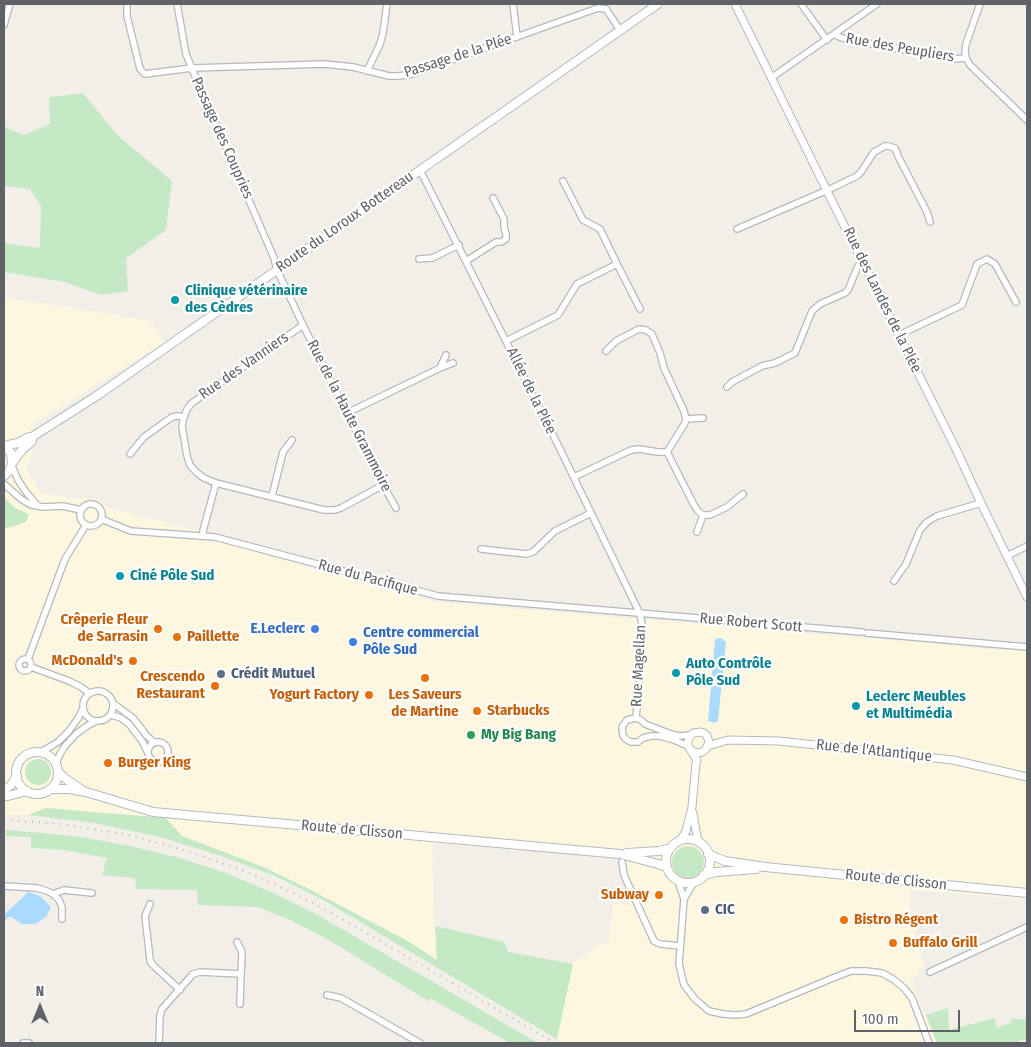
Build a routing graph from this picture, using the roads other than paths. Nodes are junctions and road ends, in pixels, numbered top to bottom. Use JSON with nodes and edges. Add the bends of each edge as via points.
{"nodes":[{"id":1,"x":10,"y":4,"type":"edge"},
{"id":2,"x":127,"y":4,"type":"edge"},
{"id":3,"x":177,"y":4,"type":"edge"},
{"id":4,"x":387,"y":4,"type":"edge"},
{"id":5,"x":513,"y":4,"type":"edge"},
{"id":6,"x":658,"y":4,"type":"edge"},
{"id":7,"x":736,"y":4,"type":"edge"},
{"id":8,"x":801,"y":4,"type":"edge"},
{"id":9,"x":877,"y":4,"type":"edge"},
{"id":10,"x":980,"y":4,"type":"edge"},
{"id":11,"x":4,"y":24,"type":"edge"},
{"id":12,"x":620,"y":30,"type":"junction"},
{"id":13,"x":835,"y":34,"type":"junction"},
{"id":14,"x":517,"y":36,"type":"junction"},
{"id":15,"x":827,"y":40,"type":"junction"},
{"id":16,"x":966,"y":58,"type":"junction"},
{"id":17,"x":192,"y":68,"type":"junction"},
{"id":18,"x":367,"y":71,"type":"junction"},
{"id":19,"x":772,"y":78,"type":"junction"},
{"id":20,"x":1027,"y":120,"type":"edge"},
{"id":21,"x":420,"y":170,"type":"junction"},
{"id":22,"x":563,"y":181,"type":"dead end"},
{"id":23,"x":827,"y":190,"type":"junction"},
{"id":24,"x":493,"y":198,"type":"dead end"},
{"id":25,"x":930,"y":222,"type":"dead end"},
{"id":26,"x":737,"y":229,"type":"dead end"},
{"id":27,"x":459,"y":245,"type":"junction"},
{"id":28,"x":418,"y":259,"type":"dead end"},
{"id":29,"x":466,"y":261,"type":"junction"},
{"id":30,"x":863,"y":262,"type":"junction"},
{"id":31,"x":617,"y":264,"type":"junction"},
{"id":32,"x":277,"y":270,"type":"junction"},
{"id":33,"x":1016,"y":302,"type":"dead end"},
{"id":34,"x":640,"y":309,"type":"dead end"},
{"id":35,"x":303,"y":325,"type":"junction"},
{"id":36,"x":899,"y":335,"type":"junction"},
{"id":37,"x":506,"y":341,"type":"junction"},
{"id":38,"x":606,"y":351,"type":"dead end"},
{"id":39,"x":446,"y":355,"type":"dead end"},
{"id":40,"x":453,"y":363,"type":"dead end"},
{"id":41,"x":440,"y":368,"type":"junction"},
{"id":42,"x":727,"y":387,"type":"dead end"},
{"id":43,"x":347,"y":413,"type":"junction"},
{"id":44,"x":184,"y":417,"type":"junction"},
{"id":45,"x":703,"y":418,"type":"dead end"},
{"id":46,"x":686,"y":419,"type":"junction"},
{"id":47,"x":32,"y":437,"type":"junction"},
{"id":48,"x":292,"y":440,"type":"dead end"},
{"id":49,"x":4,"y":446,"type":"edge"},
{"id":50,"x":667,"y":452,"type":"junction"},
{"id":51,"x":130,"y":454,"type":"dead end"},
{"id":52,"x":12,"y":464,"type":"junction"},
{"id":53,"x":4,"y":476,"type":"edge"},
{"id":54,"x":574,"y":477,"type":"junction"},
{"id":55,"x":216,"y":483,"type":"junction"},
{"id":56,"x":4,"y":484,"type":"edge"},
{"id":57,"x":383,"y":485,"type":"junction"},
{"id":58,"x":743,"y":494,"type":"dead end"},
{"id":59,"x":272,"y":496,"type":"junction"},
{"id":60,"x":981,"y":503,"type":"junction"},
{"id":61,"x":38,"y":506,"type":"junction"},
{"id":62,"x":396,"y":508,"type":"dead end"},
{"id":63,"x":81,"y":510,"type":"junction"},
{"id":64,"x":591,"y":513,"type":"junction"},
{"id":65,"x":703,"y":515,"type":"junction"},
{"id":66,"x":101,"y":519,"type":"junction"},
{"id":67,"x":86,"y":525,"type":"junction"},
{"id":68,"x":698,"y":532,"type":"dead end"},
{"id":69,"x":204,"y":536,"type":"junction"},
{"id":70,"x":1027,"y":546,"type":"edge"},
{"id":71,"x":481,"y":549,"type":"dead end"},
{"id":72,"x":1007,"y":556,"type":"junction"},
{"id":73,"x":894,"y":581,"type":"dead end"},
{"id":74,"x":1027,"y":597,"type":"edge"},
{"id":75,"x":640,"y":614,"type":"junction"},
{"id":76,"x":1027,"y":647,"type":"edge"},
{"id":77,"x":28,"y":659,"type":"junction"},
{"id":78,"x":31,"y":667,"type":"junction"},
{"id":79,"x":89,"y":693,"type":"junction"},
{"id":80,"x":114,"y":704,"type":"junction"},
{"id":81,"x":83,"y":708,"type":"junction"},
{"id":82,"x":111,"y":715,"type":"junction"},
{"id":83,"x":636,"y":718,"type":"junction"},
{"id":84,"x":96,"y":721,"type":"junction"},
{"id":85,"x":645,"y":724,"type":"junction"},
{"id":86,"x":690,"y":735,"type":"junction"},
{"id":87,"x":643,"y":738,"type":"junction"},
{"id":88,"x":708,"y":738,"type":"junction"},
{"id":89,"x":154,"y":742,"type":"junction"},
{"id":90,"x":720,"y":742,"type":"junction"},
{"id":91,"x":690,"y":748,"type":"junction"},
{"id":92,"x":707,"y":748,"type":"junction"},
{"id":93,"x":147,"y":751,"type":"junction"},
{"id":94,"x":41,"y":752,"type":"junction"},
{"id":95,"x":696,"y":760,"type":"junction"},
{"id":96,"x":57,"y":768,"type":"junction"},
{"id":97,"x":16,"y":776,"type":"junction"},
{"id":98,"x":1027,"y":777,"type":"edge"},
{"id":99,"x":50,"y":789,"type":"junction"},
{"id":100,"x":4,"y":790,"type":"edge"},
{"id":101,"x":27,"y":791,"type":"junction"},
{"id":102,"x":86,"y":792,"type":"junction"},
{"id":103,"x":4,"y":796,"type":"edge"},
{"id":104,"x":692,"y":807,"type":"junction"},
{"id":105,"x":680,"y":841,"type":"junction"},
{"id":106,"x":698,"y":842,"type":"junction"},
{"id":107,"x":670,"y":848,"type":"junction"},
{"id":108,"x":708,"y":854,"type":"junction"},
{"id":109,"x":621,"y":858,"type":"junction"},
{"id":110,"x":667,"y":867,"type":"junction"},
{"id":111,"x":765,"y":867,"type":"junction"},
{"id":112,"x":704,"y":876,"type":"junction"},
{"id":113,"x":678,"y":881,"type":"junction"},
{"id":114,"x":694,"y":882,"type":"junction"},
{"id":115,"x":4,"y":886,"type":"edge"},
{"id":116,"x":92,"y":893,"type":"dead end"},
{"id":117,"x":1027,"y":893,"type":"edge"},
{"id":118,"x":53,"y":894,"type":"junction"},
{"id":119,"x":684,"y":899,"type":"junction"},
{"id":120,"x":150,"y":904,"type":"dead end"},
{"id":121,"x":62,"y":919,"type":"dead end"},
{"id":122,"x":1027,"y":927,"type":"edge"},
{"id":123,"x":237,"y":942,"type":"dead end"},
{"id":124,"x":680,"y":946,"type":"junction"},
{"id":125,"x":930,"y":972,"type":"dead end"},
{"id":126,"x":241,"y":974,"type":"junction"},
{"id":127,"x":180,"y":990,"type":"junction"},
{"id":128,"x":327,"y":995,"type":"dead end"},
{"id":129,"x":240,"y":1004,"type":"dead end"},
{"id":130,"x":23,"y":1043,"type":"edge"},
{"id":131,"x":28,"y":1043,"type":"edge"},
{"id":132,"x":159,"y":1043,"type":"edge"},
{"id":133,"x":420,"y":1043,"type":"edge"},
{"id":134,"x":929,"y":1043,"type":"edge"}],
"edges":[{"from":1,"to":11,"type":"street"},
{"from":2,"to":17,"type":"street","name":"Passage de la Plée","via":[[140,69],[146,74]]},
{"from":3,"to":17,"type":"street","name":"Passage des Coupries","via":[[186,54]]},
{"from":4,"to":18,"type":"street","via":[[380,44]]},
{"from":5,"to":14,"type":"street"},
{"from":6,"to":12,"type":"main road","name":"Route du Loroux Bottereau"},
{"from":7,"to":19,"type":"street","name":"Rue des Landes de la Plée"},
{"from":8,"to":15,"type":"street","name":"Rue des Peupliers"},
{"from":9,"to":13,"type":"street"},
{"from":10,"to":16,"type":"street","via":[[966,44]]},
{"from":12,"to":14,"type":"street","name":"Passage de la Plée","via":[[606,9],[598,8]]},
{"from":12,"to":21,"type":"main road","name":"Route du Loroux Bottereau"},
{"from":13,"to":15,"type":"street"},
{"from":13,"to":16,"type":"street","name":"Rue des Peupliers","via":[[845,39],[954,59]]},
{"from":14,"to":18,"type":"street","name":"Passage de la Plée","via":[[409,75],[389,76]]},
{"from":15,"to":19,"type":"street"},
{"from":16,"to":20,"type":"street"},
{"from":17,"to":18,"type":"street","name":"Passage de la Plée","via":[[325,64]]},
{"from":17,"to":32,"type":"street","name":"Passage des Coupries"},
{"from":19,"to":23,"type":"street","name":"Rue des Landes de la Plée"},
{"from":21,"to":27,"type":"street","name":"Allée de la Plée"},
{"from":21,"to":32,"type":"main road","name":"Route du Loroux Bottereau"},
{"from":22,"to":31,"type":"street","via":[[583,220],[600,228]]},
{"from":23,"to":25,"type":"street","via":[[857,176],[874,152],[891,146],[895,148]]},
{"from":23,"to":26,"type":"street"},
{"from":23,"to":30,"type":"street","name":"Rue des Landes de la Plée"},
{"from":24,"to":29,"type":"street","via":[[504,219],[506,239]]},
{"from":27,"to":28,"type":"street","via":[[432,258]]},
{"from":27,"to":29,"type":"street","name":"Allée de la Plée"},
{"from":29,"to":37,"type":"street","name":"Allée de la Plée"},
{"from":30,"to":36,"type":"street","name":"Rue des Landes de la Plée"},
{"from":30,"to":42,"type":"street","via":[[845,293],[812,311],[794,353],[762,366]]},
{"from":31,"to":34,"type":"street"},
{"from":31,"to":37,"type":"street","via":[[577,284],[558,315]]},
{"from":32,"to":35,"type":"street","name":"Rue de la Haute Grammoire"},
{"from":32,"to":47,"type":"main road","name":"Route du Loroux Bottereau"},
{"from":33,"to":36,"type":"street","via":[[995,264],[986,259],[977,264],[962,305]]},
{"from":35,"to":43,"type":"street","name":"Rue de la Haute Grammoire"},
{"from":35,"to":44,"type":"street","name":"Rue des Vanniers","via":[[192,403]]},
{"from":36,"to":60,"type":"street","name":"Rue des Landes de la Plée"},
{"from":37,"to":54,"type":"street","name":"Allée de la Plée"},
{"from":38,"to":46,"type":"street","via":[[616,341],[638,329],[652,334]]},
{"from":39,"to":41,"type":"street"},
{"from":40,"to":41,"type":"street"},
{"from":41,"to":43,"type":"street"},
{"from":43,"to":57,"type":"street","name":"Rue de la Haute Grammoire"},
{"from":44,"to":51,"type":"street","via":[[172,418],[144,437]]},
{"from":44,"to":55,"type":"street","via":[[182,426],[190,464],[204,478]]},
{"from":45,"to":46,"type":"street"},
{"from":46,"to":50,"type":"street"},
{"from":47,"to":49,"type":"main road","name":"Route du Loroux Bottereau"},
{"from":47,"to":52,"type":"main road","name":"Route du Loroux Bottereau"},
{"from":48,"to":59,"type":"street","via":[[284,452]]},
{"from":49,"to":52,"type":"main road","via":[[11,453]]},
{"from":50,"to":54,"type":"street","via":[[632,450]]},
{"from":50,"to":65,"type":"street","via":[[694,505]]},
{"from":52,"to":53,"type":"main road","name":"Route du Loroux Bottereau"},
{"from":52,"to":61,"type":"street","via":[[18,480]]},
{"from":54,"to":64,"type":"street","name":"Allée de la Plée"},
{"from":55,"to":59,"type":"street"},
{"from":55,"to":69,"type":"street"},
{"from":56,"to":61,"type":"street","via":[[25,503]]},
{"from":57,"to":59,"type":"street","via":[[335,510]]},
{"from":57,"to":62,"type":"street","name":"Rue de la Haute Grammoire"},
{"from":58,"to":65,"type":"street","via":[[727,507]]},
{"from":60,"to":72,"type":"street","name":"Rue des Landes de la Plée"},
{"from":60,"to":73,"type":"street","via":[[927,522]]},
{"from":61,"to":63,"type":"street"},
{"from":63,"to":66,"type":"street","via":[[86,505],[96,505],[102,512]]},
{"from":63,"to":67,"type":"street","via":[[80,519]]},
{"from":64,"to":71,"type":"street","via":[[554,531],[533,552]]},
{"from":64,"to":75,"type":"street","name":"Allée de la Plée"},
{"from":65,"to":68,"type":"street"},
{"from":66,"to":67,"type":"street","via":[[95,525]]},
{"from":66,"to":69,"type":"street","name":"Rue du Pacifique","via":[[131,531]]},
{"from":67,"to":77,"type":"street","via":[[66,559]]},
{"from":69,"to":75,"type":"street","name":"Rue du Pacifique","via":[[438,596]]},
{"from":70,"to":72,"type":"street"},
{"from":72,"to":74,"type":"street","name":"Rue des Landes de la Plée"},
{"from":75,"to":76,"type":"street","name":"Rue Robert Scott"},
{"from":75,"to":83,"type":"street","name":"Rue Magellan","via":[[643,637]]},
{"from":77,"to":78,"type":"street"},
{"from":77,"to":78,"type":"street","via":[[20,661],[20,667],[26,671]]},
{"from":78,"to":79,"type":"street","via":[[81,686]]},
{"from":79,"to":80,"type":"street","via":[[106,692]]},
{"from":79,"to":81,"type":"street"},
{"from":80,"to":82,"type":"street"},
{"from":80,"to":89,"type":"street","via":[[133,718]]},
{"from":81,"to":84,"type":"street","via":[[86,715]]},
{"from":81,"to":94,"type":"street","via":[[69,731]]},
{"from":82,"to":84,"type":"street"},
{"from":82,"to":93,"type":"street","via":[[129,724]]},
{"from":83,"to":85,"type":"street"},
{"from":83,"to":87,"type":"street","via":[[627,720],[622,727],[623,736],[631,742]]},
{"from":84,"to":96,"type":"street","via":[[65,746]]},
{"from":85,"to":86,"type":"street","via":[[679,736]]},
{"from":85,"to":87,"type":"street"},
{"from":86,"to":88,"type":"street","via":[[700,732]]},
{"from":86,"to":91,"type":"street"},
{"from":87,"to":91,"type":"street","via":[[660,736]]},
{"from":88,"to":90,"type":"street","name":"Rue de l'Atlantique"},
{"from":88,"to":92,"type":"street"},
{"from":89,"to":93,"type":"street"},
{"from":89,"to":93,"type":"street","via":[[166,747],[166,758],[159,763],[153,762]]},
{"from":90,"to":92,"type":"street","name":"Rue de l'Atlantique"},
{"from":90,"to":98,"type":"street","name":"Rue de l'Atlantique","via":[[780,741],[954,760]]},
{"from":91,"to":92,"type":"street","via":[[696,753]]},
{"from":91,"to":95,"type":"street"},
{"from":92,"to":95,"type":"street"},
{"from":94,"to":96,"type":"main road","via":[[52,758]]},
{"from":94,"to":97,"type":"main road","via":[[22,758]]},
{"from":95,"to":104,"type":"street"},
{"from":96,"to":99,"type":"main road","via":[[57,780]]},
{"from":96,"to":102,"type":"main road","name":"Route de Clisson","via":[[66,780]]},
{"from":97,"to":100,"type":"main road"},
{"from":97,"to":101,"type":"main road"},
{"from":99,"to":101,"type":"main road","via":[[39,793]]},
{"from":99,"to":102,"type":"main road","name":"Route de Clisson"},
{"from":101,"to":103,"type":"main road"},
{"from":102,"to":109,"type":"main road","name":"Route de Clisson","via":[[153,812]]},
{"from":104,"to":105,"type":"street"},
{"from":104,"to":106,"type":"street"},
{"from":105,"to":106,"type":"main road"},
{"from":105,"to":107,"type":"main road","name":"Route de Clisson"},
{"from":106,"to":108,"type":"main road"},
{"from":107,"to":109,"type":"main road","name":"Route de Clisson"},
{"from":107,"to":110,"type":"main road"},
{"from":108,"to":111,"type":"main road","name":"Route de Clisson","via":[[725,861]]},
{"from":108,"to":112,"type":"main road","via":[[708,870]]},
{"from":109,"to":110,"type":"main road","name":"Route de Clisson"},
{"from":109,"to":124,"type":"street","via":[[624,875],[654,941]]},
{"from":110,"to":113,"type":"main road"},
{"from":111,"to":112,"type":"main road","name":"Route de Clisson"},
{"from":111,"to":117,"type":"main road","name":"Route de Clisson"},
{"from":112,"to":114,"type":"main road","name":"Route de Clisson"},
{"from":113,"to":114,"type":"main road"},
{"from":113,"to":119,"type":"street"},
{"from":114,"to":119,"type":"street"},
{"from":115,"to":118,"type":"street","via":[[37,888]]},
{"from":116,"to":118,"type":"street","via":[[64,890]]},
{"from":118,"to":121,"type":"street","via":[[62,907]]},
{"from":119,"to":124,"type":"street"},
{"from":120,"to":127,"type":"street","via":[[145,916],[151,963]]},
{"from":122,"to":125,"type":"street"},
{"from":123,"to":126,"type":"street","via":[[242,952]]},
{"from":124,"to":134,"type":"street","via":[[684,985],[710,1011],[746,1014],[851,971],[870,971],[882,973],[904,988],[912,998]]},
{"from":126,"to":127,"type":"street","via":[[196,972]]},
{"from":126,"to":129,"type":"street"},
{"from":127,"to":132,"type":"street","via":[[162,1009]]},
{"from":128,"to":133,"type":"street","via":[[341,998]]},
{"from":130,"to":131,"type":"street"}]}
